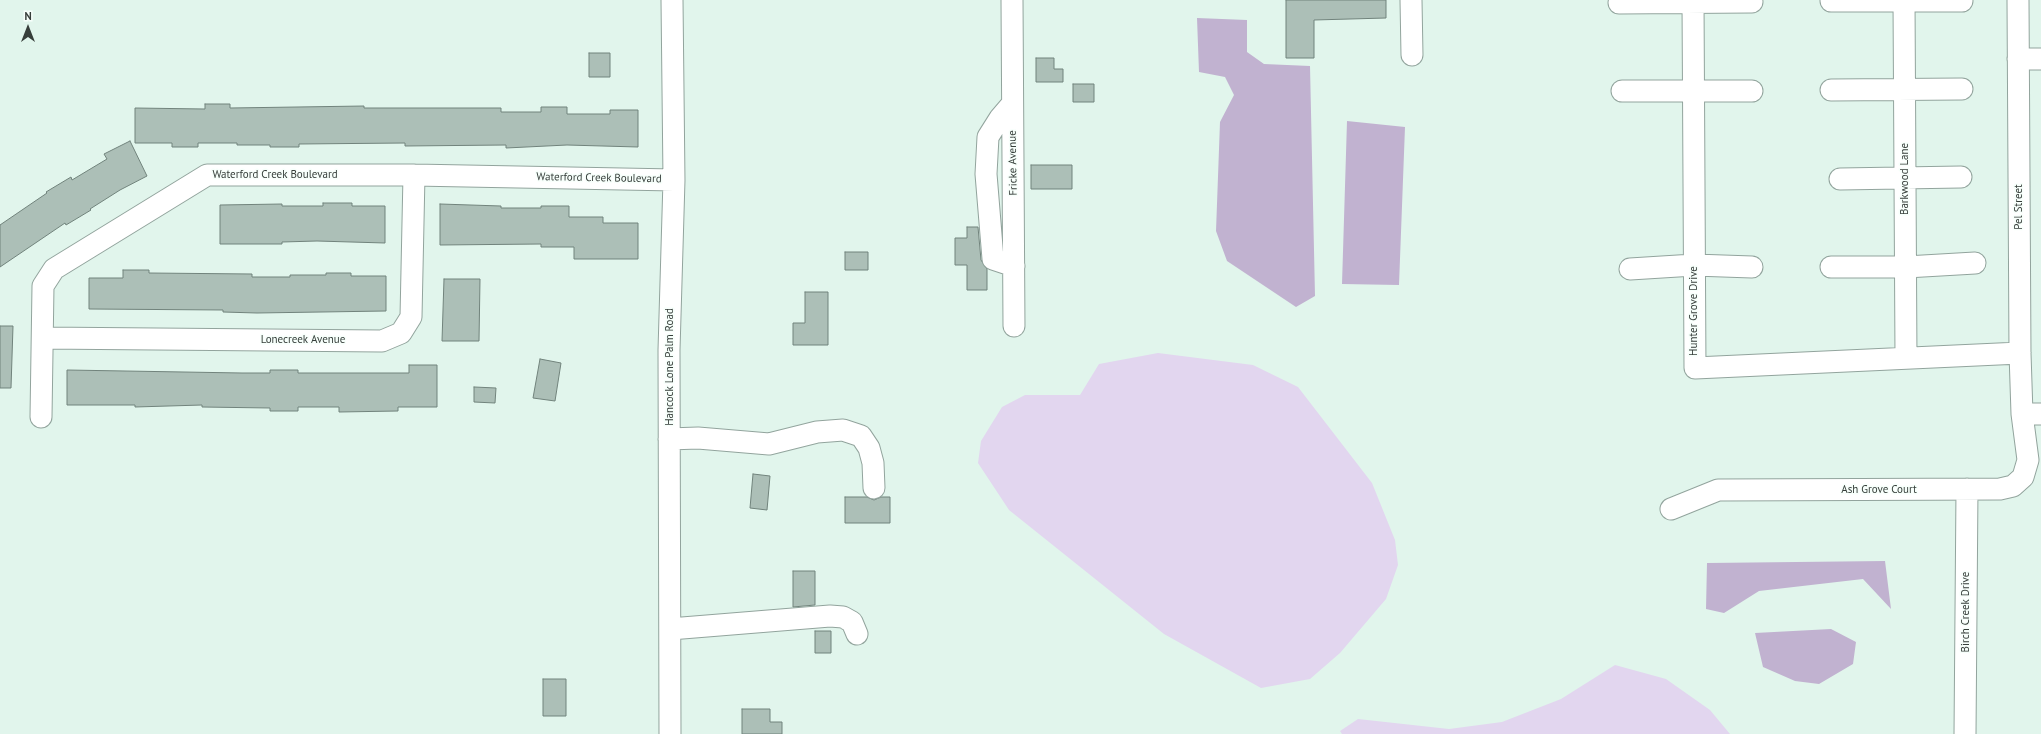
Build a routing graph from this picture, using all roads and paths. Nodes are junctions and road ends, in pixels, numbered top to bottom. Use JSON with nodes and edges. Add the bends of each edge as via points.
{"nodes":[{"id":1,"x":672,"y":0,"type":"edge"},
{"id":2,"x":1012,"y":0,"type":"edge"},
{"id":3,"x":1411,"y":0,"type":"edge"},
{"id":4,"x":1904,"y":0,"type":"edge"},
{"id":5,"x":2018,"y":0,"type":"edge"},
{"id":6,"x":1693,"y":1,"type":"edge"},
{"id":7,"x":1831,"y":1,"type":"dead end"},
{"id":8,"x":1962,"y":1,"type":"edge"},
{"id":9,"x":1752,"y":2,"type":"dead end"},
{"id":10,"x":1619,"y":3,"type":"dead end"},
{"id":11,"x":1412,"y":55,"type":"dead end"},
{"id":12,"x":2018,"y":59,"type":"junction"},
{"id":13,"x":2041,"y":59,"type":"edge"},
{"id":14,"x":1962,"y":89,"type":"dead end"},
{"id":15,"x":1831,"y":90,"type":"dead end"},
{"id":16,"x":1905,"y":90,"type":"junction"},
{"id":17,"x":1622,"y":91,"type":"dead end"},
{"id":18,"x":1694,"y":91,"type":"junction"},
{"id":19,"x":1752,"y":91,"type":"dead end"},
{"id":20,"x":414,"y":175,"type":"junction"},
{"id":21,"x":1961,"y":177,"type":"dead end"},
{"id":22,"x":1905,"y":178,"type":"junction"},
{"id":23,"x":1840,"y":179,"type":"dead end"},
{"id":24,"x":674,"y":180,"type":"junction"},
{"id":25,"x":1975,"y":263,"type":"dead end"},
{"id":26,"x":1694,"y":265,"type":"junction"},
{"id":27,"x":1752,"y":267,"type":"dead end"},
{"id":28,"x":1832,"y":267,"type":"dead end"},
{"id":29,"x":1906,"y":267,"type":"junction"},
{"id":30,"x":1630,"y":269,"type":"dead end"},
{"id":31,"x":1014,"y":326,"type":"dead end"},
{"id":32,"x":43,"y":338,"type":"junction"},
{"id":33,"x":2020,"y":353,"type":"junction"},
{"id":34,"x":1906,"y":358,"type":"junction"},
{"id":35,"x":2032,"y":414,"type":"edge"},
{"id":36,"x":41,"y":417,"type":"dead end"},
{"id":37,"x":669,"y":439,"type":"junction"},
{"id":38,"x":874,"y":488,"type":"dead end"},
{"id":39,"x":1967,"y":489,"type":"junction"},
{"id":40,"x":1671,"y":509,"type":"dead end"},
{"id":41,"x":670,"y":629,"type":"junction"},
{"id":42,"x":856,"y":634,"type":"dead end"},
{"id":43,"x":670,"y":734,"type":"edge"},
{"id":44,"x":1965,"y":734,"type":"edge"}],
"edges":[{"from":1,"to":24,"type":"street","name":"Hancock Lone Palm Road"},
{"from":2,"to":31,"type":"street","name":"Fricke Avenue"},
{"from":3,"to":11,"type":"street"},
{"from":4,"to":7,"type":"street"},
{"from":4,"to":8,"type":"street"},
{"from":4,"to":16,"type":"street","name":"Barkwood Lane"},
{"from":5,"to":12,"type":"street","name":"Pel Street"},
{"from":6,"to":9,"type":"street"},
{"from":6,"to":10,"type":"street"},
{"from":6,"to":18,"type":"street","name":"Hunter Grove Drive"},
{"from":12,"to":13,"type":"street"},
{"from":12,"to":33,"type":"street","name":"Pel Street"},
{"from":14,"to":16,"type":"street"},
{"from":15,"to":16,"type":"street"},
{"from":16,"to":22,"type":"street","name":"Barkwood Lane"},
{"from":17,"to":18,"type":"street"},
{"from":18,"to":19,"type":"street"},
{"from":18,"to":26,"type":"street","name":"Hunter Grove Drive"},
{"from":20,"to":24,"type":"street","name":"Waterford Creek Boulevard"},
{"from":20,"to":32,"type":"street","name":"Waterford Creek Boulevard","via":[[207,175],[54,269],[43,286]]},
{"from":20,"to":32,"type":"street","name":"Lonecreek Avenue","via":[[411,317],[401,333],[382,341]]},
{"from":21,"to":22,"type":"street"},
{"from":22,"to":23,"type":"street"},
{"from":22,"to":29,"type":"street","name":"Barkwood Lane"},
{"from":24,"to":37,"type":"street","name":"Hancock Lone Palm Road"},
{"from":25,"to":29,"type":"street"},
{"from":26,"to":27,"type":"street"},
{"from":26,"to":30,"type":"street"},
{"from":26,"to":34,"type":"street","name":"Hunter Grove Drive","via":[[1695,368]]},
{"from":28,"to":29,"type":"street"},
{"from":29,"to":34,"type":"street","name":"Barkwood Lane"},
{"from":32,"to":36,"type":"street","name":"Waterford Creek Boulevard"},
{"from":33,"to":34,"type":"street","name":"Hunter Grove Drive"},
{"from":33,"to":35,"type":"street","name":"Pel Street"},
{"from":35,"to":39,"type":"street","name":"Ash Grove Court","via":[[2028,460],[2023,477],[2013,486],[2000,489]]},
{"from":37,"to":38,"type":"street","via":[[698,438],[770,444],[817,432],[843,430],[861,436],[869,448],[873,463]]},
{"from":37,"to":41,"type":"street","name":"Hancock Lone Palm Road"},
{"from":39,"to":40,"type":"street","name":"Ash Grove Court","via":[[1718,490]]},
{"from":39,"to":44,"type":"street","name":"Birch Creek Drive"},
{"from":41,"to":42,"type":"street","via":[[830,616],[843,617],[852,622]]},
{"from":41,"to":43,"type":"street","name":"Hancock Lone Palm Road"}]}
